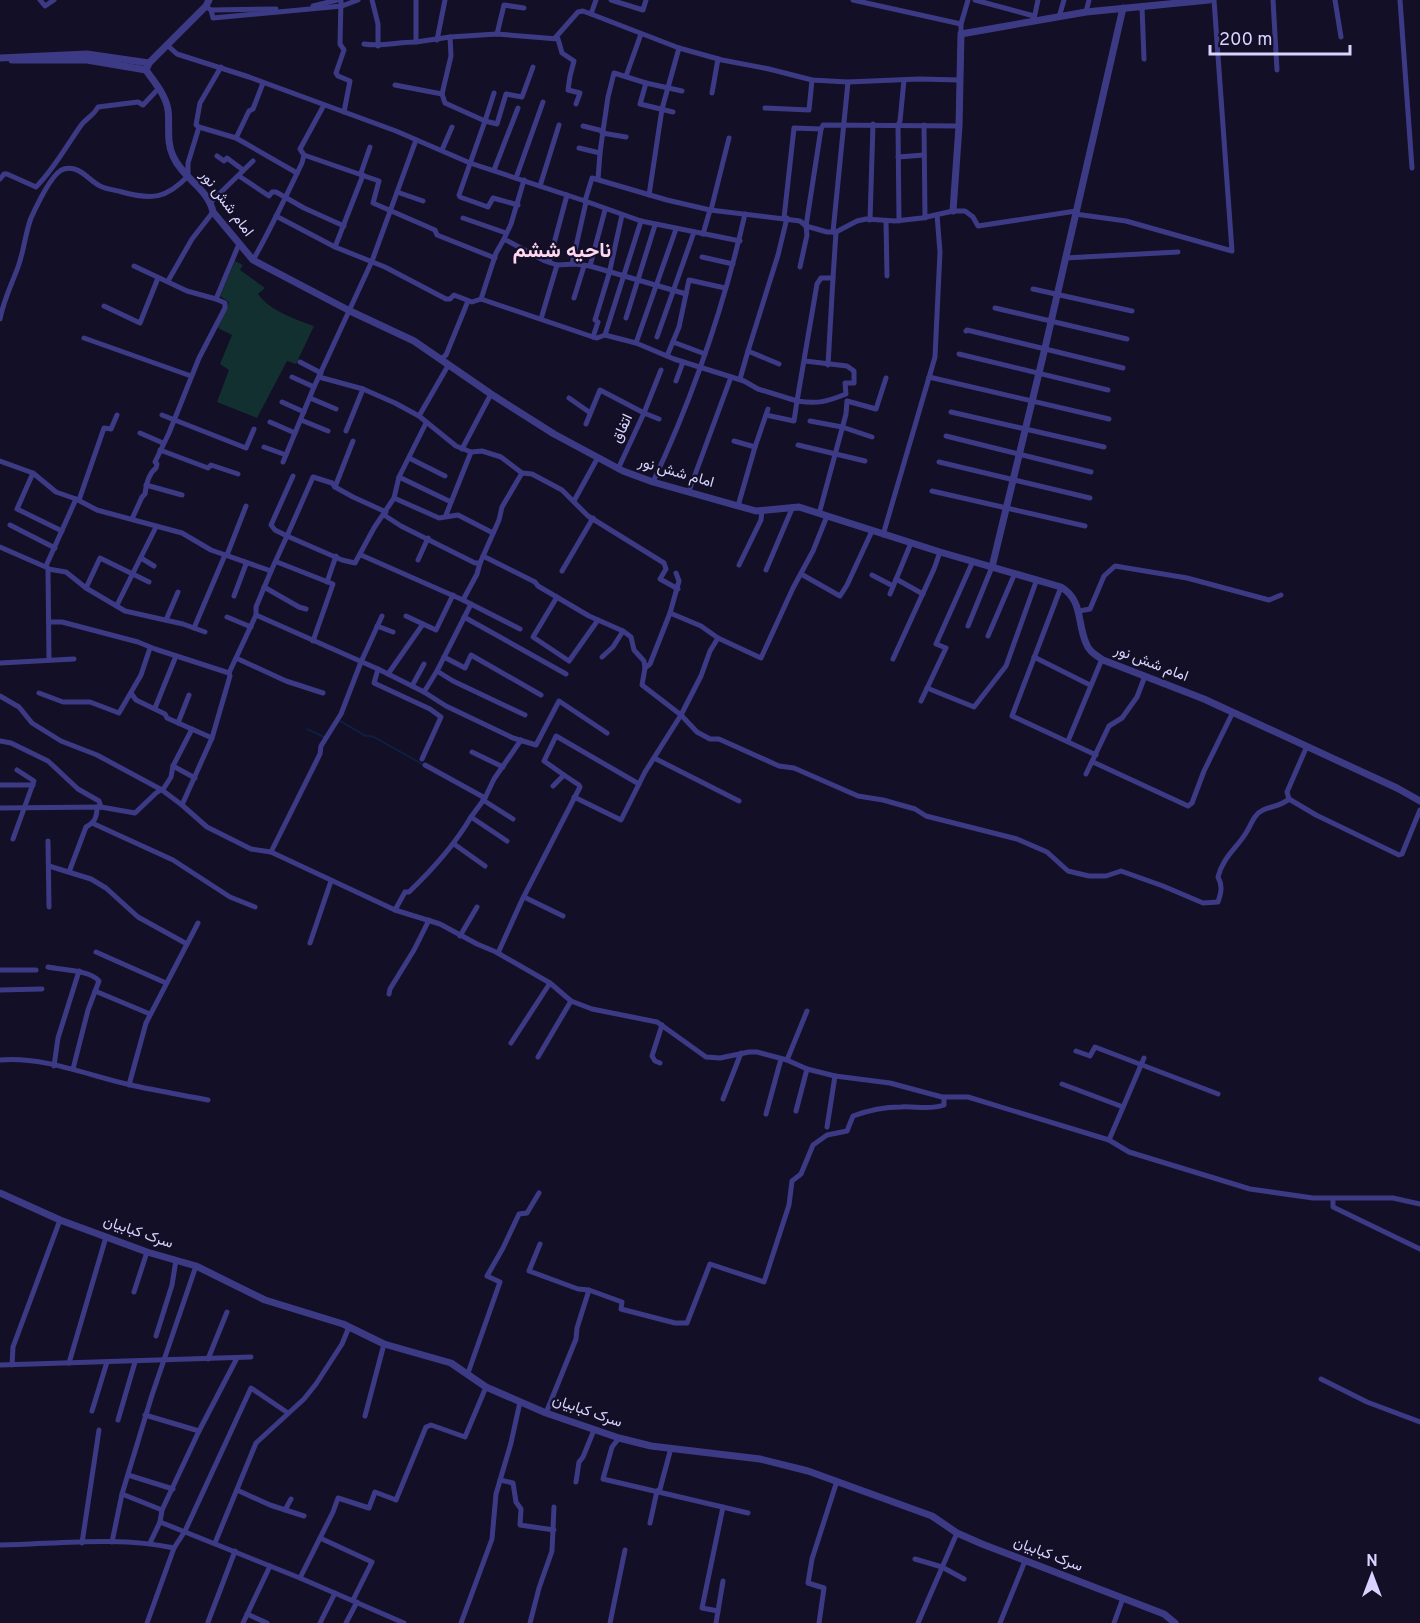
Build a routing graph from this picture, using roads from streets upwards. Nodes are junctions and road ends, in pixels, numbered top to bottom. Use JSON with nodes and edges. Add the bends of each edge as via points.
{"nodes":[{"id":1,"x":40,"y":0,"type":"edge"},
{"id":2,"x":54,"y":0,"type":"edge"},
{"id":3,"x":358,"y":0,"type":"edge"},
{"id":4,"x":372,"y":0,"type":"edge"},
{"id":5,"x":416,"y":0,"type":"edge"},
{"id":6,"x":445,"y":0,"type":"edge"},
{"id":7,"x":597,"y":0,"type":"edge"},
{"id":8,"x":611,"y":0,"type":"edge"},
{"id":9,"x":646,"y":0,"type":"edge"},
{"id":10,"x":853,"y":0,"type":"edge"},
{"id":11,"x":968,"y":0,"type":"edge"},
{"id":12,"x":975,"y":0,"type":"edge"},
{"id":13,"x":1038,"y":0,"type":"edge"},
{"id":14,"x":1064,"y":0,"type":"edge"},
{"id":15,"x":1089,"y":0,"type":"edge"},
{"id":16,"x":1125,"y":0,"type":"edge"},
{"id":17,"x":1211,"y":0,"type":"edge"},
{"id":18,"x":1273,"y":0,"type":"edge"},
{"id":19,"x":1335,"y":0,"type":"edge"},
{"id":20,"x":1400,"y":0,"type":"edge"},
{"id":21,"x":340,"y":2,"type":"edge"},
{"id":22,"x":1178,"y":2,"type":"edge"},
{"id":23,"x":209,"y":5,"type":"edge"},
{"id":24,"x":1142,"y":7,"type":"junction"},
{"id":25,"x":524,"y":8,"type":"dead end"},
{"id":26,"x":1123,"y":9,"type":"junction"},
{"id":27,"x":1086,"y":12,"type":"junction"},
{"id":28,"x":591,"y":14,"type":"junction"},
{"id":29,"x":1059,"y":17,"type":"junction"},
{"id":30,"x":1034,"y":19,"type":"junction"},
{"id":31,"x":961,"y":24,"type":"junction"},
{"id":32,"x":497,"y":34,"type":"junction"},
{"id":33,"x":641,"y":34,"type":"junction"},
{"id":34,"x":961,"y":34,"type":"junction"},
{"id":35,"x":450,"y":37,"type":"junction"},
{"id":36,"x":1341,"y":37,"type":"dead end"},
{"id":37,"x":555,"y":38,"type":"junction"},
{"id":38,"x":437,"y":40,"type":"junction"},
{"id":39,"x":416,"y":42,"type":"junction"},
{"id":40,"x":364,"y":44,"type":"dead end"},
{"id":41,"x":167,"y":45,"type":"junction"},
{"id":42,"x":378,"y":46,"type":"junction"},
{"id":43,"x":679,"y":48,"type":"junction"},
{"id":44,"x":0,"y":59,"type":"edge"},
{"id":45,"x":718,"y":59,"type":"junction"},
{"id":46,"x":1144,"y":59,"type":"dead end"},
{"id":47,"x":147,"y":66,"type":"junction"},
{"id":48,"x":221,"y":67,"type":"junction"},
{"id":49,"x":533,"y":67,"type":"dead end"},
{"id":50,"x":1277,"y":70,"type":"dead end"},
{"id":51,"x":626,"y":76,"type":"junction"},
{"id":52,"x":812,"y":80,"type":"junction"},
{"id":53,"x":904,"y":80,"type":"junction"},
{"id":54,"x":960,"y":80,"type":"junction"},
{"id":55,"x":848,"y":82,"type":"junction"},
{"id":56,"x":262,"y":83,"type":"junction"},
{"id":57,"x":646,"y":83,"type":"junction"},
{"id":58,"x":395,"y":85,"type":"dead end"},
{"id":59,"x":159,"y":88,"type":"junction"},
{"id":60,"x":667,"y":88,"type":"junction"},
{"id":61,"x":682,"y":91,"type":"dead end"},
{"id":62,"x":494,"y":93,"type":"dead end"},
{"id":63,"x":712,"y":93,"type":"dead end"},
{"id":64,"x":442,"y":94,"type":"junction"},
{"id":65,"x":543,"y":102,"type":"dead end"},
{"id":66,"x":576,"y":104,"type":"dead end"},
{"id":67,"x":324,"y":105,"type":"junction"},
{"id":68,"x":518,"y":108,"type":"dead end"},
{"id":69,"x":765,"y":108,"type":"dead end"},
{"id":70,"x":662,"y":110,"type":"junction"},
{"id":71,"x":344,"y":112,"type":"junction"},
{"id":72,"x":673,"y":112,"type":"dead end"},
{"id":73,"x":485,"y":121,"type":"junction"},
{"id":74,"x":873,"y":124,"type":"junction"},
{"id":75,"x":559,"y":125,"type":"dead end"},
{"id":76,"x":898,"y":125,"type":"junction"},
{"id":77,"x":924,"y":125,"type":"junction"},
{"id":78,"x":583,"y":126,"type":"dead end"},
{"id":79,"x":959,"y":126,"type":"junction"},
{"id":80,"x":199,"y":127,"type":"junction"},
{"id":81,"x":452,"y":127,"type":"dead end"},
{"id":82,"x":843,"y":127,"type":"junction"},
{"id":83,"x":821,"y":129,"type":"junction"},
{"id":84,"x":602,"y":132,"type":"junction"},
{"id":85,"x":626,"y":137,"type":"dead end"},
{"id":86,"x":236,"y":138,"type":"junction"},
{"id":87,"x":729,"y":138,"type":"dead end"},
{"id":88,"x":416,"y":140,"type":"junction"},
{"id":89,"x":370,"y":147,"type":"dead end"},
{"id":90,"x":579,"y":148,"type":"dead end"},
{"id":91,"x":442,"y":150,"type":"junction"},
{"id":92,"x":600,"y":153,"type":"junction"},
{"id":93,"x":304,"y":154,"type":"junction"},
{"id":94,"x":924,"y":155,"type":"junction"},
{"id":95,"x":217,"y":156,"type":"dead end"},
{"id":96,"x":898,"y":157,"type":"junction"},
{"id":97,"x":253,"y":160,"type":"dead end"},
{"id":98,"x":470,"y":163,"type":"junction"},
{"id":99,"x":1412,"y":168,"type":"dead end"},
{"id":100,"x":494,"y":170,"type":"junction"},
{"id":101,"x":241,"y":173,"type":"junction"},
{"id":102,"x":297,"y":173,"type":"junction"},
{"id":103,"x":361,"y":173,"type":"junction"},
{"id":104,"x":188,"y":176,"type":"junction"},
{"id":105,"x":516,"y":178,"type":"junction"},
{"id":106,"x":0,"y":179,"type":"edge"},
{"id":107,"x":598,"y":179,"type":"junction"},
{"id":108,"x":524,"y":180,"type":"junction"},
{"id":109,"x":540,"y":186,"type":"junction"},
{"id":110,"x":36,"y":187,"type":"junction"},
{"id":111,"x":45,"y":191,"type":"junction"},
{"id":112,"x":397,"y":192,"type":"junction"},
{"id":113,"x":567,"y":195,"type":"junction"},
{"id":114,"x":650,"y":195,"type":"junction"},
{"id":115,"x":285,"y":197,"type":"junction"},
{"id":116,"x":423,"y":201,"type":"dead end"},
{"id":117,"x":211,"y":202,"type":"junction"},
{"id":118,"x":586,"y":202,"type":"junction"},
{"id":119,"x":518,"y":205,"type":"junction"},
{"id":120,"x":391,"y":210,"type":"junction"},
{"id":121,"x":605,"y":210,"type":"junction"},
{"id":122,"x":710,"y":210,"type":"junction"},
{"id":123,"x":953,"y":211,"type":"junction"},
{"id":124,"x":213,"y":212,"type":"junction"},
{"id":125,"x":1075,"y":213,"type":"junction"},
{"id":126,"x":745,"y":214,"type":"junction"},
{"id":127,"x":622,"y":215,"type":"junction"},
{"id":128,"x":937,"y":215,"type":"junction"},
{"id":129,"x":276,"y":216,"type":"junction"},
{"id":130,"x":463,"y":218,"type":"dead end"},
{"id":131,"x":785,"y":218,"type":"junction"},
{"id":132,"x":925,"y":218,"type":"junction"},
{"id":133,"x":870,"y":219,"type":"junction"},
{"id":134,"x":641,"y":221,"type":"junction"},
{"id":135,"x":886,"y":221,"type":"junction"},
{"id":136,"x":899,"y":221,"type":"junction"},
{"id":137,"x":655,"y":225,"type":"junction"},
{"id":138,"x":344,"y":226,"type":"junction"},
{"id":139,"x":806,"y":226,"type":"junction"},
{"id":140,"x":676,"y":229,"type":"junction"},
{"id":141,"x":694,"y":232,"type":"junction"},
{"id":142,"x":834,"y":232,"type":"junction"},
{"id":143,"x":703,"y":234,"type":"junction"},
{"id":144,"x":505,"y":236,"type":"junction"},
{"id":145,"x":740,"y":241,"type":"junction"},
{"id":146,"x":239,"y":244,"type":"junction"},
{"id":147,"x":335,"y":247,"type":"junction"},
{"id":148,"x":1178,"y":252,"type":"dead end"},
{"id":149,"x":702,"y":257,"type":"dead end"},
{"id":150,"x":495,"y":258,"type":"junction"},
{"id":151,"x":1065,"y":258,"type":"junction"},
{"id":152,"x":253,"y":260,"type":"junction"},
{"id":153,"x":372,"y":261,"type":"junction"},
{"id":154,"x":549,"y":262,"type":"junction"},
{"id":155,"x":572,"y":264,"type":"junction"},
{"id":156,"x":733,"y":264,"type":"junction"},
{"id":157,"x":557,"y":265,"type":"junction"},
{"id":158,"x":134,"y":266,"type":"dead end"},
{"id":159,"x":587,"y":266,"type":"junction"},
{"id":160,"x":800,"y":267,"type":"dead end"},
{"id":161,"x":609,"y":272,"type":"junction"},
{"id":162,"x":623,"y":275,"type":"junction"},
{"id":163,"x":887,"y":276,"type":"dead end"},
{"id":164,"x":158,"y":278,"type":"junction"},
{"id":165,"x":833,"y":278,"type":"junction"},
{"id":166,"x":637,"y":280,"type":"junction"},
{"id":167,"x":168,"y":281,"type":"junction"},
{"id":168,"x":657,"y":285,"type":"junction"},
{"id":169,"x":725,"y":288,"type":"junction"},
{"id":170,"x":1033,"y":289,"type":"dead end"},
{"id":171,"x":674,"y":291,"type":"junction"},
{"id":172,"x":686,"y":294,"type":"junction"},
{"id":173,"x":1057,"y":295,"type":"junction"},
{"id":174,"x":574,"y":298,"type":"dead end"},
{"id":175,"x":216,"y":299,"type":"junction"},
{"id":176,"x":481,"y":299,"type":"junction"},
{"id":177,"x":468,"y":301,"type":"junction"},
{"id":178,"x":104,"y":306,"type":"dead end"},
{"id":179,"x":995,"y":308,"type":"dead end"},
{"id":180,"x":350,"y":311,"type":"junction"},
{"id":181,"x":1132,"y":311,"type":"dead end"},
{"id":182,"x":626,"y":318,"type":"dead end"},
{"id":183,"x":0,"y":319,"type":"edge"},
{"id":184,"x":541,"y":319,"type":"junction"},
{"id":185,"x":1051,"y":321,"type":"junction"},
{"id":186,"x":966,"y":331,"type":"dead end"},
{"id":187,"x":605,"y":335,"type":"junction"},
{"id":188,"x":592,"y":337,"type":"junction"},
{"id":189,"x":657,"y":337,"type":"dead end"},
{"id":190,"x":84,"y":338,"type":"dead end"},
{"id":191,"x":1127,"y":339,"type":"dead end"},
{"id":192,"x":673,"y":342,"type":"junction"},
{"id":193,"x":636,"y":343,"type":"junction"},
{"id":194,"x":1045,"y":348,"type":"junction"},
{"id":195,"x":748,"y":351,"type":"junction"},
{"id":196,"x":705,"y":354,"type":"junction"},
{"id":197,"x":959,"y":354,"type":"dead end"},
{"id":198,"x":667,"y":356,"type":"junction"},
{"id":199,"x":441,"y":359,"type":"junction"},
{"id":200,"x":805,"y":360,"type":"junction"},
{"id":201,"x":300,"y":362,"type":"dead end"},
{"id":202,"x":683,"y":362,"type":"junction"},
{"id":203,"x":779,"y":363,"type":"dead end"},
{"id":204,"x":449,"y":364,"type":"junction"},
{"id":205,"x":828,"y":365,"type":"junction"},
{"id":206,"x":701,"y":367,"type":"junction"},
{"id":207,"x":1123,"y":368,"type":"dead end"},
{"id":208,"x":661,"y":370,"type":"dead end"},
{"id":209,"x":1039,"y":374,"type":"junction"},
{"id":210,"x":320,"y":375,"type":"junction"},
{"id":211,"x":191,"y":376,"type":"junction"},
{"id":212,"x":292,"y":377,"type":"dead end"},
{"id":213,"x":731,"y":377,"type":"junction"},
{"id":214,"x":928,"y":377,"type":"junction"},
{"id":215,"x":886,"y":378,"type":"dead end"},
{"id":216,"x":740,"y":379,"type":"junction"},
{"id":217,"x":676,"y":381,"type":"dead end"},
{"id":218,"x":314,"y":387,"type":"junction"},
{"id":219,"x":363,"y":388,"type":"junction"},
{"id":220,"x":1108,"y":390,"type":"dead end"},
{"id":221,"x":490,"y":394,"type":"junction"},
{"id":222,"x":310,"y":398,"type":"junction"},
{"id":223,"x":569,"y":398,"type":"dead end"},
{"id":224,"x":797,"y":401,"type":"junction"},
{"id":225,"x":1032,"y":401,"type":"junction"},
{"id":226,"x":282,"y":402,"type":"dead end"},
{"id":227,"x":336,"y":409,"type":"dead end"},
{"id":228,"x":304,"y":412,"type":"junction"},
{"id":229,"x":590,"y":412,"type":"junction"},
{"id":230,"x":951,"y":412,"type":"dead end"},
{"id":231,"x":644,"y":413,"type":"junction"},
{"id":232,"x":162,"y":415,"type":"dead end"},
{"id":233,"x":117,"y":416,"type":"dead end"},
{"id":234,"x":419,"y":416,"type":"junction"},
{"id":235,"x":174,"y":419,"type":"junction"},
{"id":236,"x":659,"y":419,"type":"dead end"},
{"id":237,"x":1109,"y":419,"type":"dead end"},
{"id":238,"x":301,"y":420,"type":"junction"},
{"id":239,"x":270,"y":422,"type":"dead end"},
{"id":240,"x":810,"y":422,"type":"dead end"},
{"id":241,"x":426,"y":423,"type":"junction"},
{"id":242,"x":586,"y":424,"type":"dead end"},
{"id":243,"x":842,"y":427,"type":"junction"},
{"id":244,"x":254,"y":429,"type":"dead end"},
{"id":245,"x":1026,"y":429,"type":"junction"},
{"id":246,"x":328,"y":431,"type":"dead end"},
{"id":247,"x":346,"y":431,"type":"dead end"},
{"id":248,"x":295,"y":432,"type":"junction"},
{"id":249,"x":140,"y":433,"type":"dead end"},
{"id":250,"x":946,"y":436,"type":"dead end"},
{"id":251,"x":872,"y":437,"type":"dead end"},
{"id":252,"x":353,"y":441,"type":"dead end"},
{"id":253,"x":734,"y":441,"type":"dead end"},
{"id":254,"x":163,"y":443,"type":"junction"},
{"id":255,"x":798,"y":445,"type":"dead end"},
{"id":256,"x":264,"y":447,"type":"dead end"},
{"id":257,"x":755,"y":447,"type":"junction"},
{"id":258,"x":1104,"y":447,"type":"dead end"},
{"id":259,"x":462,"y":449,"type":"junction"},
{"id":260,"x":159,"y":450,"type":"junction"},
{"id":261,"x":471,"y":452,"type":"junction"},
{"id":262,"x":836,"y":454,"type":"junction"},
{"id":263,"x":1020,"y":454,"type":"junction"},
{"id":264,"x":286,"y":455,"type":"junction"},
{"id":265,"x":409,"y":458,"type":"junction"},
{"id":266,"x":597,"y":459,"type":"junction"},
{"id":267,"x":0,"y":461,"type":"edge"},
{"id":268,"x":865,"y":461,"type":"dead end"},
{"id":269,"x":283,"y":462,"type":"dead end"},
{"id":270,"x":939,"y":462,"type":"dead end"},
{"id":271,"x":618,"y":469,"type":"junction"},
{"id":272,"x":1091,"y":472,"type":"dead end"},
{"id":273,"x":33,"y":473,"type":"junction"},
{"id":274,"x":522,"y":473,"type":"junction"},
{"id":275,"x":238,"y":474,"type":"dead end"},
{"id":276,"x":293,"y":476,"type":"dead end"},
{"id":277,"x":445,"y":476,"type":"dead end"},
{"id":278,"x":399,"y":477,"type":"junction"},
{"id":279,"x":1014,"y":480,"type":"junction"},
{"id":280,"x":652,"y":482,"type":"junction"},
{"id":281,"x":147,"y":485,"type":"junction"},
{"id":282,"x":334,"y":487,"type":"junction"},
{"id":283,"x":689,"y":491,"type":"junction"},
{"id":284,"x":932,"y":491,"type":"dead end"},
{"id":285,"x":182,"y":495,"type":"dead end"},
{"id":286,"x":394,"y":498,"type":"junction"},
{"id":287,"x":1090,"y":498,"type":"dead end"},
{"id":288,"x":77,"y":500,"type":"junction"},
{"id":289,"x":574,"y":501,"type":"junction"},
{"id":290,"x":451,"y":502,"type":"junction"},
{"id":291,"x":246,"y":506,"type":"dead end"},
{"id":292,"x":738,"y":506,"type":"junction"},
{"id":293,"x":791,"y":507,"type":"junction"},
{"id":294,"x":1008,"y":508,"type":"junction"},
{"id":295,"x":762,"y":510,"type":"junction"},
{"id":296,"x":385,"y":513,"type":"junction"},
{"id":297,"x":446,"y":515,"type":"junction"},
{"id":298,"x":823,"y":515,"type":"junction"},
{"id":299,"x":593,"y":518,"type":"junction"},
{"id":300,"x":132,"y":519,"type":"junction"},
{"id":301,"x":9,"y":525,"type":"dead end"},
{"id":302,"x":1084,"y":526,"type":"dead end"},
{"id":303,"x":156,"y":527,"type":"junction"},
{"id":304,"x":62,"y":531,"type":"junction"},
{"id":305,"x":872,"y":531,"type":"junction"},
{"id":306,"x":493,"y":532,"type":"junction"},
{"id":307,"x":884,"y":535,"type":"junction"},
{"id":308,"x":287,"y":536,"type":"junction"},
{"id":309,"x":428,"y":538,"type":"junction"},
{"id":310,"x":911,"y":543,"type":"junction"},
{"id":311,"x":0,"y":547,"type":"edge"},
{"id":312,"x":55,"y":548,"type":"junction"},
{"id":313,"x":940,"y":552,"type":"junction"},
{"id":314,"x":226,"y":555,"type":"junction"},
{"id":315,"x":361,"y":555,"type":"junction"},
{"id":316,"x":336,"y":556,"type":"junction"},
{"id":317,"x":141,"y":558,"type":"junction"},
{"id":318,"x":418,"y":560,"type":"dead end"},
{"id":319,"x":481,"y":560,"type":"junction"},
{"id":320,"x":973,"y":561,"type":"junction"},
{"id":321,"x":277,"y":562,"type":"junction"},
{"id":322,"x":246,"y":564,"type":"junction"},
{"id":323,"x":739,"y":565,"type":"dead end"},
{"id":324,"x":154,"y":566,"type":"dead end"},
{"id":325,"x":992,"y":567,"type":"junction"},
{"id":326,"x":47,"y":568,"type":"junction"},
{"id":327,"x":766,"y":570,"type":"dead end"},
{"id":328,"x":271,"y":571,"type":"junction"},
{"id":329,"x":562,"y":571,"type":"dead end"},
{"id":330,"x":132,"y":573,"type":"junction"},
{"id":331,"x":676,"y":573,"type":"dead end"},
{"id":332,"x":1015,"y":573,"type":"junction"},
{"id":333,"x":801,"y":574,"type":"junction"},
{"id":334,"x":872,"y":575,"type":"dead end"},
{"id":335,"x":896,"y":579,"type":"junction"},
{"id":336,"x":1037,"y":579,"type":"junction"},
{"id":337,"x":150,"y":582,"type":"dead end"},
{"id":338,"x":327,"y":582,"type":"junction"},
{"id":339,"x":893,"y":586,"type":"junction"},
{"id":340,"x":264,"y":587,"type":"junction"},
{"id":341,"x":1061,"y":587,"type":"junction"},
{"id":342,"x":86,"y":588,"type":"junction"},
{"id":343,"x":678,"y":589,"type":"junction"},
{"id":344,"x":178,"y":592,"type":"dead end"},
{"id":345,"x":890,"y":594,"type":"dead end"},
{"id":346,"x":923,"y":594,"type":"junction"},
{"id":347,"x":1281,"y":594,"type":"dead end"},
{"id":348,"x":453,"y":595,"type":"junction"},
{"id":349,"x":234,"y":596,"type":"dead end"},
{"id":350,"x":557,"y":597,"type":"junction"},
{"id":351,"x":463,"y":600,"type":"junction"},
{"id":352,"x":471,"y":604,"type":"junction"},
{"id":353,"x":117,"y":605,"type":"junction"},
{"id":354,"x":306,"y":609,"type":"dead end"},
{"id":355,"x":1079,"y":611,"type":"junction"},
{"id":356,"x":670,"y":613,"type":"junction"},
{"id":357,"x":256,"y":615,"type":"junction"},
{"id":358,"x":382,"y":616,"type":"dead end"},
{"id":359,"x":406,"y":616,"type":"dead end"},
{"id":360,"x":227,"y":617,"type":"dead end"},
{"id":361,"x":464,"y":617,"type":"junction"},
{"id":362,"x":166,"y":620,"type":"junction"},
{"id":363,"x":598,"y":620,"type":"junction"},
{"id":364,"x":50,"y":622,"type":"junction"},
{"id":365,"x":423,"y":624,"type":"junction"},
{"id":366,"x":377,"y":626,"type":"junction"},
{"id":367,"x":968,"y":626,"type":"dead end"},
{"id":368,"x":251,"y":627,"type":"junction"},
{"id":369,"x":194,"y":628,"type":"junction"},
{"id":370,"x":520,"y":629,"type":"dead end"},
{"id":371,"x":623,"y":631,"type":"junction"},
{"id":372,"x":205,"y":632,"type":"dead end"},
{"id":373,"x":393,"y":632,"type":"dead end"},
{"id":374,"x":988,"y":636,"type":"dead end"},
{"id":375,"x":718,"y":638,"type":"junction"},
{"id":376,"x":313,"y":641,"type":"junction"},
{"id":377,"x":150,"y":648,"type":"junction"},
{"id":378,"x":176,"y":656,"type":"junction"},
{"id":379,"x":444,"y":657,"type":"junction"},
{"id":380,"x":602,"y":657,"type":"dead end"},
{"id":381,"x":1034,"y":657,"type":"junction"},
{"id":382,"x":236,"y":658,"type":"junction"},
{"id":383,"x":74,"y":659,"type":"dead end"},
{"id":384,"x":893,"y":659,"type":"dead end"},
{"id":385,"x":1102,"y":659,"type":"junction"},
{"id":386,"x":49,"y":660,"type":"junction"},
{"id":387,"x":360,"y":662,"type":"junction"},
{"id":388,"x":0,"y":663,"type":"edge"},
{"id":389,"x":424,"y":664,"type":"dead end"},
{"id":390,"x":645,"y":668,"type":"junction"},
{"id":391,"x":378,"y":669,"type":"junction"},
{"id":392,"x":437,"y":671,"type":"junction"},
{"id":393,"x":229,"y":673,"type":"junction"},
{"id":394,"x":388,"y":674,"type":"junction"},
{"id":395,"x":566,"y":674,"type":"dead end"},
{"id":396,"x":1145,"y":676,"type":"junction"},
{"id":397,"x":1090,"y":685,"type":"junction"},
{"id":398,"x":412,"y":686,"type":"junction"},
{"id":399,"x":927,"y":688,"type":"junction"},
{"id":400,"x":424,"y":692,"type":"junction"},
{"id":401,"x":39,"y":693,"type":"dead end"},
{"id":402,"x":131,"y":693,"type":"junction"},
{"id":403,"x":322,"y":693,"type":"dead end"},
{"id":404,"x":189,"y":695,"type":"dead end"},
{"id":405,"x":541,"y":695,"type":"dead end"},
{"id":406,"x":0,"y":696,"type":"edge"},
{"id":407,"x":921,"y":701,"type":"dead end"},
{"id":408,"x":154,"y":708,"type":"junction"},
{"id":409,"x":1233,"y":712,"type":"junction"},
{"id":410,"x":525,"y":715,"type":"dead end"},
{"id":411,"x":681,"y":715,"type":"junction"},
{"id":412,"x":178,"y":723,"type":"junction"},
{"id":413,"x":192,"y":729,"type":"junction"},
{"id":414,"x":607,"y":733,"type":"dead end"},
{"id":415,"x":212,"y":738,"type":"junction"},
{"id":416,"x":521,"y":740,"type":"junction"},
{"id":417,"x":0,"y":741,"type":"edge"},
{"id":418,"x":1068,"y":741,"type":"junction"},
{"id":419,"x":1306,"y":745,"type":"junction"},
{"id":420,"x":472,"y":752,"type":"dead end"},
{"id":421,"x":1096,"y":755,"type":"junction"},
{"id":422,"x":654,"y":758,"type":"junction"},
{"id":423,"x":1092,"y":763,"type":"junction"},
{"id":424,"x":173,"y":766,"type":"junction"},
{"id":425,"x":503,"y":767,"type":"junction"},
{"id":426,"x":17,"y":770,"type":"dead end"},
{"id":427,"x":1086,"y":774,"type":"dead end"},
{"id":428,"x":564,"y":775,"type":"junction"},
{"id":429,"x":195,"y":778,"type":"junction"},
{"id":430,"x":639,"y":784,"type":"junction"},
{"id":431,"x":0,"y":785,"type":"edge"},
{"id":432,"x":33,"y":785,"type":"junction"},
{"id":433,"x":552,"y":786,"type":"dead end"},
{"id":434,"x":162,"y":790,"type":"junction"},
{"id":435,"x":574,"y":797,"type":"junction"},
{"id":436,"x":484,"y":799,"type":"junction"},
{"id":437,"x":1289,"y":799,"type":"junction"},
{"id":438,"x":739,"y":801,"type":"dead end"},
{"id":439,"x":1420,"y":801,"type":"edge"},
{"id":440,"x":182,"y":805,"type":"junction"},
{"id":441,"x":99,"y":807,"type":"junction"},
{"id":442,"x":0,"y":808,"type":"edge"},
{"id":443,"x":25,"y":808,"type":"junction"},
{"id":444,"x":1420,"y":810,"type":"edge"},
{"id":445,"x":471,"y":817,"type":"junction"},
{"id":446,"x":513,"y":819,"type":"dead end"},
{"id":447,"x":92,"y":823,"type":"junction"},
{"id":448,"x":13,"y":839,"type":"dead end"},
{"id":449,"x":507,"y":840,"type":"dead end"},
{"id":450,"x":48,"y":841,"type":"dead end"},
{"id":451,"x":454,"y":844,"type":"junction"},
{"id":452,"x":271,"y":852,"type":"junction"},
{"id":453,"x":49,"y":866,"type":"junction"},
{"id":454,"x":485,"y":866,"type":"dead end"},
{"id":455,"x":69,"y":872,"type":"junction"},
{"id":456,"x":331,"y":881,"type":"junction"},
{"id":457,"x":524,"y":897,"type":"junction"},
{"id":458,"x":50,"y":907,"type":"dead end"},
{"id":459,"x":255,"y":907,"type":"dead end"},
{"id":460,"x":477,"y":907,"type":"dead end"},
{"id":461,"x":395,"y":910,"type":"junction"},
{"id":462,"x":563,"y":916,"type":"dead end"},
{"id":463,"x":429,"y":920,"type":"junction"},
{"id":464,"x":198,"y":923,"type":"dead end"},
{"id":465,"x":460,"y":936,"type":"junction"},
{"id":466,"x":310,"y":943,"type":"dead end"},
{"id":467,"x":186,"y":944,"type":"junction"},
{"id":468,"x":96,"y":952,"type":"dead end"},
{"id":469,"x":498,"y":953,"type":"junction"},
{"id":470,"x":48,"y":967,"type":"dead end"},
{"id":471,"x":0,"y":970,"type":"edge"},
{"id":472,"x":36,"y":970,"type":"dead end"},
{"id":473,"x":79,"y":971,"type":"junction"},
{"id":474,"x":166,"y":983,"type":"junction"},
{"id":475,"x":550,"y":983,"type":"junction"},
{"id":476,"x":42,"y":989,"type":"dead end"},
{"id":477,"x":0,"y":990,"type":"edge"},
{"id":478,"x":95,"y":991,"type":"junction"},
{"id":479,"x":389,"y":994,"type":"dead end"},
{"id":480,"x":571,"y":1001,"type":"junction"},
{"id":481,"x":807,"y":1011,"type":"dead end"},
{"id":482,"x":150,"y":1014,"type":"junction"},
{"id":483,"x":662,"y":1025,"type":"junction"},
{"id":484,"x":511,"y":1043,"type":"dead end"},
{"id":485,"x":1076,"y":1051,"type":"dead end"},
{"id":486,"x":741,"y":1053,"type":"junction"},
{"id":487,"x":537,"y":1057,"type":"dead end"},
{"id":488,"x":784,"y":1059,"type":"junction"},
{"id":489,"x":0,"y":1060,"type":"edge"},
{"id":490,"x":1142,"y":1061,"type":"junction"},
{"id":491,"x":660,"y":1063,"type":"dead end"},
{"id":492,"x":54,"y":1066,"type":"junction"},
{"id":493,"x":73,"y":1069,"type":"junction"},
{"id":494,"x":807,"y":1069,"type":"junction"},
{"id":495,"x":835,"y":1076,"type":"junction"},
{"id":496,"x":1062,"y":1084,"type":"dead end"},
{"id":497,"x":129,"y":1085,"type":"junction"},
{"id":498,"x":1218,"y":1094,"type":"dead end"},
{"id":499,"x":945,"y":1097,"type":"junction"},
{"id":500,"x":723,"y":1099,"type":"dead end"},
{"id":501,"x":208,"y":1100,"type":"dead end"},
{"id":502,"x":1123,"y":1107,"type":"junction"},
{"id":503,"x":796,"y":1111,"type":"dead end"},
{"id":504,"x":766,"y":1114,"type":"dead end"},
{"id":505,"x":827,"y":1127,"type":"dead end"},
{"id":506,"x":1109,"y":1140,"type":"junction"},
{"id":507,"x":0,"y":1193,"type":"edge"},
{"id":508,"x":539,"y":1193,"type":"dead end"},
{"id":509,"x":1333,"y":1199,"type":"junction"},
{"id":510,"x":1420,"y":1204,"type":"edge"},
{"id":511,"x":60,"y":1220,"type":"junction"},
{"id":512,"x":106,"y":1237,"type":"junction"},
{"id":513,"x":540,"y":1244,"type":"dead end"},
{"id":514,"x":1420,"y":1249,"type":"edge"},
{"id":515,"x":147,"y":1252,"type":"junction"},
{"id":516,"x":176,"y":1260,"type":"junction"},
{"id":517,"x":196,"y":1266,"type":"junction"},
{"id":518,"x":589,"y":1290,"type":"junction"},
{"id":519,"x":134,"y":1292,"type":"dead end"},
{"id":520,"x":226,"y":1312,"type":"dead end"},
{"id":521,"x":350,"y":1327,"type":"junction"},
{"id":522,"x":156,"y":1336,"type":"dead end"},
{"id":523,"x":384,"y":1344,"type":"junction"},
{"id":524,"x":237,"y":1358,"type":"junction"},
{"id":525,"x":251,"y":1358,"type":"dead end"},
{"id":526,"x":208,"y":1359,"type":"junction"},
{"id":527,"x":164,"y":1360,"type":"junction"},
{"id":528,"x":107,"y":1362,"type":"junction"},
{"id":529,"x":135,"y":1362,"type":"junction"},
{"id":530,"x":69,"y":1363,"type":"junction"},
{"id":531,"x":0,"y":1365,"type":"edge"},
{"id":532,"x":12,"y":1365,"type":"junction"},
{"id":533,"x":468,"y":1373,"type":"junction"},
{"id":534,"x":1321,"y":1379,"type":"dead end"},
{"id":535,"x":486,"y":1387,"type":"junction"},
{"id":536,"x":520,"y":1402,"type":"junction"},
{"id":537,"x":92,"y":1411,"type":"dead end"},
{"id":538,"x":288,"y":1413,"type":"junction"},
{"id":539,"x":546,"y":1413,"type":"junction"},
{"id":540,"x":146,"y":1415,"type":"junction"},
{"id":541,"x":365,"y":1416,"type":"dead end"},
{"id":542,"x":118,"y":1420,"type":"dead end"},
{"id":543,"x":1420,"y":1422,"type":"edge"},
{"id":544,"x":99,"y":1430,"type":"dead end"},
{"id":545,"x":594,"y":1430,"type":"junction"},
{"id":546,"x":199,"y":1431,"type":"junction"},
{"id":547,"x":619,"y":1438,"type":"junction"},
{"id":548,"x":671,"y":1448,"type":"junction"},
{"id":549,"x":128,"y":1475,"type":"junction"},
{"id":550,"x":500,"y":1480,"type":"junction"},
{"id":551,"x":837,"y":1481,"type":"junction"},
{"id":552,"x":576,"y":1482,"type":"dead end"},
{"id":553,"x":173,"y":1489,"type":"junction"},
{"id":554,"x":237,"y":1490,"type":"junction"},
{"id":555,"x":657,"y":1491,"type":"junction"},
{"id":556,"x":122,"y":1494,"type":"junction"},
{"id":557,"x":291,"y":1499,"type":"dead end"},
{"id":558,"x":554,"y":1507,"type":"dead end"},
{"id":559,"x":723,"y":1507,"type":"junction"},
{"id":560,"x":162,"y":1510,"type":"junction"},
{"id":561,"x":285,"y":1510,"type":"junction"},
{"id":562,"x":748,"y":1513,"type":"dead end"},
{"id":563,"x":304,"y":1516,"type":"dead end"},
{"id":564,"x":160,"y":1522,"type":"junction"},
{"id":565,"x":650,"y":1523,"type":"dead end"},
{"id":566,"x":554,"y":1530,"type":"junction"},
{"id":567,"x":185,"y":1531,"type":"junction"},
{"id":568,"x":957,"y":1533,"type":"junction"},
{"id":569,"x":320,"y":1538,"type":"junction"},
{"id":570,"x":112,"y":1542,"type":"junction"},
{"id":571,"x":82,"y":1543,"type":"junction"},
{"id":572,"x":150,"y":1543,"type":"junction"},
{"id":573,"x":214,"y":1544,"type":"junction"},
{"id":574,"x":0,"y":1545,"type":"edge"},
{"id":575,"x":174,"y":1548,"type":"junction"},
{"id":576,"x":625,"y":1550,"type":"dead end"},
{"id":577,"x":234,"y":1551,"type":"junction"},
{"id":578,"x":915,"y":1559,"type":"dead end"},
{"id":579,"x":1025,"y":1561,"type":"junction"},
{"id":580,"x":270,"y":1566,"type":"junction"},
{"id":581,"x":942,"y":1567,"type":"junction"},
{"id":582,"x":300,"y":1578,"type":"junction"},
{"id":583,"x":964,"y":1579,"type":"dead end"},
{"id":584,"x":723,"y":1581,"type":"dead end"},
{"id":585,"x":335,"y":1593,"type":"junction"},
{"id":586,"x":1124,"y":1598,"type":"junction"},
{"id":587,"x":355,"y":1601,"type":"junction"},
{"id":588,"x":718,"y":1611,"type":"junction"},
{"id":589,"x":247,"y":1614,"type":"junction"},
{"id":590,"x":208,"y":1622,"type":"edge"},
{"id":591,"x":147,"y":1623,"type":"edge"},
{"id":592,"x":243,"y":1623,"type":"edge"},
{"id":593,"x":267,"y":1623,"type":"edge"},
{"id":594,"x":320,"y":1623,"type":"edge"},
{"id":595,"x":346,"y":1623,"type":"edge"},
{"id":596,"x":404,"y":1623,"type":"edge"},
{"id":597,"x":461,"y":1623,"type":"edge"},
{"id":598,"x":530,"y":1623,"type":"edge"},
{"id":599,"x":610,"y":1623,"type":"edge"},
{"id":600,"x":716,"y":1623,"type":"edge"},
{"id":601,"x":819,"y":1623,"type":"edge"},
{"id":602,"x":918,"y":1623,"type":"edge"},
{"id":603,"x":1000,"y":1623,"type":"edge"},
{"id":604,"x":1114,"y":1623,"type":"edge"},
{"id":605,"x":1175,"y":1623,"type":"edge"}],
"edges":[{"from":1,"to":2,"type":"street","via":[[45,6]]},
{"from":3,"to":21,"type":"street"},
{"from":4,"to":42,"type":"street"},
{"from":5,"to":39,"type":"street"},
{"from":6,"to":38,"type":"street"},
{"from":7,"to":28,"type":"street"},
{"from":8,"to":9,"type":"street","via":[[643,10]]},
{"from":10,"to":31,"type":"street"},
{"from":11,"to":31,"type":"street"},
{"from":12,"to":30,"type":"street"},
{"from":13,"to":30,"type":"street"},
{"from":14,"to":29,"type":"street"},
{"from":15,"to":27,"type":"street"},
{"from":16,"to":26,"type":"street"},
{"from":17,"to":22,"type":"street"},
{"from":17,"to":125,"type":"street","via":[[1232,251],[1126,221]]},
{"from":18,"to":50,"type":"street"},
{"from":19,"to":36,"type":"street"},
{"from":20,"to":99,"type":"street"},
{"from":21,"to":23,"type":"street","via":[[306,8]]},
{"from":21,"to":71,"type":"street","via":[[340,44],[344,50],[336,73],[350,81]]},
{"from":22,"to":24,"type":"street"},
{"from":23,"to":41,"type":"street"},
{"from":24,"to":26,"type":"street"},
{"from":24,"to":46,"type":"street"},
{"from":25,"to":32,"type":"street","via":[[504,5]]},
{"from":26,"to":27,"type":"street"},
{"from":26,"to":125,"type":"street"},
{"from":27,"to":29,"type":"street"},
{"from":28,"to":33,"type":"street"},
{"from":28,"to":37,"type":"street","via":[[578,12]]},
{"from":29,"to":30,"type":"street"},
{"from":30,"to":34,"type":"street"},
{"from":31,"to":34,"type":"street"},
{"from":32,"to":35,"type":"street"},
{"from":32,"to":37,"type":"street"},
{"from":33,"to":43,"type":"street"},
{"from":33,"to":51,"type":"street"},
{"from":34,"to":54,"type":"street"},
{"from":35,"to":38,"type":"street"},
{"from":35,"to":64,"type":"street","via":[[451,56]]},
{"from":37,"to":66,"type":"street","via":[[562,54],[574,61],[568,90],[580,93]]},
{"from":38,"to":39,"type":"street"},
{"from":39,"to":42,"type":"street"},
{"from":40,"to":42,"type":"street"},
{"from":41,"to":47,"type":"street"},
{"from":41,"to":48,"type":"street","via":[[177,54]]},
{"from":43,"to":45,"type":"street"},
{"from":43,"to":60,"type":"street"},
{"from":44,"to":47,"type":"street","via":[[87,54]]},
{"from":45,"to":52,"type":"street"},
{"from":45,"to":63,"type":"street"},
{"from":47,"to":59,"type":"street","name":"امام شش نور"},
{"from":48,"to":56,"type":"street"},
{"from":48,"to":80,"type":"street","via":[[200,103],[196,125]]},
{"from":49,"to":73,"type":"street","via":[[522,97],[506,94],[497,124]]},
{"from":51,"to":57,"type":"street"},
{"from":51,"to":84,"type":"street","via":[[615,73]]},
{"from":52,"to":55,"type":"street"},
{"from":52,"to":69,"type":"street","via":[[809,110]]},
{"from":53,"to":54,"type":"street"},
{"from":53,"to":55,"type":"street"},
{"from":53,"to":76,"type":"street"},
{"from":54,"to":79,"type":"street"},
{"from":55,"to":82,"type":"street"},
{"from":56,"to":67,"type":"street"},
{"from":56,"to":86,"type":"street"},
{"from":57,"to":60,"type":"street"},
{"from":57,"to":70,"type":"street","via":[[640,104]]},
{"from":58,"to":64,"type":"street"},
{"from":59,"to":104,"type":"street","name":"امام شش نور","via":[[168,110],[172,155]]},
{"from":59,"to":110,"type":"street","via":[[143,105],[138,102],[98,107]]},
{"from":60,"to":61,"type":"street"},
{"from":60,"to":70,"type":"street"},
{"from":62,"to":73,"type":"street"},
{"from":64,"to":73,"type":"street","via":[[446,103]]},
{"from":65,"to":105,"type":"street"},
{"from":67,"to":71,"type":"street"},
{"from":67,"to":93,"type":"street","via":[[300,149]]},
{"from":68,"to":100,"type":"street"},
{"from":70,"to":72,"type":"street"},
{"from":70,"to":114,"type":"street"},
{"from":71,"to":88,"type":"street"},
{"from":73,"to":98,"type":"street"},
{"from":74,"to":76,"type":"street"},
{"from":74,"to":82,"type":"street"},
{"from":74,"to":133,"type":"street"},
{"from":75,"to":109,"type":"street"},
{"from":76,"to":77,"type":"street"},
{"from":76,"to":96,"type":"street"},
{"from":77,"to":79,"type":"street"},
{"from":77,"to":94,"type":"street"},
{"from":78,"to":84,"type":"street"},
{"from":79,"to":123,"type":"street"},
{"from":80,"to":86,"type":"street"},
{"from":80,"to":104,"type":"street"},
{"from":81,"to":91,"type":"street"},
{"from":82,"to":83,"type":"street","via":[[823,125]]},
{"from":82,"to":142,"type":"street"},
{"from":83,"to":131,"type":"street","via":[[794,128]]},
{"from":83,"to":139,"type":"street"},
{"from":84,"to":85,"type":"street"},
{"from":84,"to":92,"type":"street"},
{"from":86,"to":102,"type":"street"},
{"from":87,"to":122,"type":"street"},
{"from":88,"to":91,"type":"street"},
{"from":88,"to":112,"type":"street"},
{"from":89,"to":103,"type":"street"},
{"from":90,"to":92,"type":"street"},
{"from":91,"to":98,"type":"street"},
{"from":92,"to":107,"type":"street"},
{"from":93,"to":102,"type":"street"},
{"from":93,"to":103,"type":"street"},
{"from":94,"to":96,"type":"street"},
{"from":94,"to":132,"type":"street"},
{"from":95,"to":101,"type":"street","via":[[224,161],[227,158]]},
{"from":96,"to":136,"type":"street"},
{"from":97,"to":101,"type":"street"},
{"from":98,"to":100,"type":"street"},
{"from":98,"to":119,"type":"street","via":[[460,197],[488,207],[493,198]]},
{"from":100,"to":105,"type":"street"},
{"from":101,"to":115,"type":"street","via":[[269,196],[276,192]]},
{"from":101,"to":117,"type":"street"},
{"from":102,"to":115,"type":"street"},
{"from":103,"to":120,"type":"street","via":[[379,181],[373,203]]},
{"from":103,"to":138,"type":"street"},
{"from":104,"to":111,"type":"street","via":[[163,195],[143,198],[100,186],[75,169],[64,169]]},
{"from":104,"to":117,"type":"street","name":"امام شش نور"},
{"from":105,"to":108,"type":"street"},
{"from":106,"to":110,"type":"street","via":[[7,174]]},
{"from":107,"to":114,"type":"street"},
{"from":107,"to":118,"type":"street","via":[[592,178]]},
{"from":108,"to":109,"type":"street"},
{"from":108,"to":119,"type":"street"},
{"from":109,"to":113,"type":"street"},
{"from":110,"to":111,"type":"street"},
{"from":111,"to":183,"type":"street","via":[[32,217]]},
{"from":112,"to":116,"type":"street"},
{"from":112,"to":120,"type":"street"},
{"from":113,"to":118,"type":"street"},
{"from":113,"to":154,"type":"street"},
{"from":114,"to":122,"type":"street"},
{"from":115,"to":129,"type":"street"},
{"from":115,"to":138,"type":"street"},
{"from":117,"to":124,"type":"street","name":"امام شش نور"},
{"from":118,"to":121,"type":"street"},
{"from":118,"to":155,"type":"street"},
{"from":119,"to":144,"type":"street"},
{"from":120,"to":150,"type":"street","via":[[435,230],[437,235]]},
{"from":120,"to":153,"type":"street"},
{"from":121,"to":127,"type":"street"},
{"from":121,"to":159,"type":"street"},
{"from":122,"to":126,"type":"street"},
{"from":122,"to":143,"type":"street"},
{"from":123,"to":125,"type":"street","via":[[965,211],[978,226]]},
{"from":123,"to":128,"type":"street"},
{"from":124,"to":146,"type":"street","name":"امام شش نور"},
{"from":124,"to":167,"type":"street"},
{"from":125,"to":151,"type":"street"},
{"from":126,"to":131,"type":"street"},
{"from":126,"to":145,"type":"street"},
{"from":127,"to":134,"type":"street"},
{"from":127,"to":161,"type":"street"},
{"from":128,"to":132,"type":"street"},
{"from":128,"to":214,"type":"street","via":[[940,252],[934,357]]},
{"from":129,"to":147,"type":"street"},
{"from":129,"to":152,"type":"street"},
{"from":130,"to":144,"type":"street"},
{"from":131,"to":139,"type":"street"},
{"from":131,"to":195,"type":"street","via":[[778,255]]},
{"from":132,"to":136,"type":"street"},
{"from":133,"to":135,"type":"street"},
{"from":133,"to":142,"type":"street"},
{"from":134,"to":137,"type":"street"},
{"from":134,"to":162,"type":"street"},
{"from":135,"to":136,"type":"street"},
{"from":135,"to":163,"type":"street"},
{"from":137,"to":140,"type":"street"},
{"from":137,"to":166,"type":"street"},
{"from":138,"to":147,"type":"street"},
{"from":139,"to":142,"type":"street"},
{"from":139,"to":160,"type":"street"},
{"from":140,"to":141,"type":"street"},
{"from":140,"to":168,"type":"street"},
{"from":141,"to":143,"type":"street"},
{"from":141,"to":171,"type":"street"},
{"from":142,"to":165,"type":"street"},
{"from":143,"to":145,"type":"street"},
{"from":144,"to":150,"type":"street"},
{"from":144,"to":154,"type":"street"},
{"from":145,"to":156,"type":"street"},
{"from":146,"to":152,"type":"street","name":"امام شش نور"},
{"from":146,"to":175,"type":"street"},
{"from":147,"to":153,"type":"street"},
{"from":148,"to":151,"type":"street"},
{"from":149,"to":156,"type":"street"},
{"from":150,"to":176,"type":"street"},
{"from":151,"to":173,"type":"street"},
{"from":152,"to":180,"type":"street","name":"امام شش نور"},
{"from":153,"to":177,"type":"street","via":[[446,299],[456,296]]},
{"from":153,"to":180,"type":"street"},
{"from":154,"to":157,"type":"street"},
{"from":155,"to":157,"type":"street"},
{"from":155,"to":159,"type":"street"},
{"from":156,"to":169,"type":"street"},
{"from":157,"to":184,"type":"street"},
{"from":158,"to":164,"type":"street"},
{"from":159,"to":161,"type":"street"},
{"from":159,"to":174,"type":"street"},
{"from":161,"to":162,"type":"street"},
{"from":161,"to":188,"type":"street"},
{"from":162,"to":166,"type":"street"},
{"from":162,"to":187,"type":"street"},
{"from":164,"to":167,"type":"street"},
{"from":164,"to":178,"type":"street","via":[[140,322]]},
{"from":165,"to":200,"type":"street","via":[[821,278],[817,284]]},
{"from":165,"to":205,"type":"street"},
{"from":166,"to":168,"type":"street"},
{"from":166,"to":182,"type":"street"},
{"from":167,"to":175,"type":"street"},
{"from":168,"to":171,"type":"street"},
{"from":168,"to":193,"type":"street"},
{"from":169,"to":172,"type":"street","via":[[689,280]]},
{"from":169,"to":196,"type":"street"},
{"from":170,"to":173,"type":"street"},
{"from":171,"to":172,"type":"street"},
{"from":171,"to":189,"type":"street"},
{"from":172,"to":192,"type":"street"},
{"from":173,"to":181,"type":"street"},
{"from":173,"to":185,"type":"street"},
{"from":175,"to":211,"type":"street","via":[[225,303],[225,308]]},
{"from":176,"to":177,"type":"street"},
{"from":176,"to":184,"type":"street"},
{"from":177,"to":199,"type":"street"},
{"from":179,"to":185,"type":"street"},
{"from":180,"to":199,"type":"street","name":"امام شش نور","via":[[414,341]]},
{"from":180,"to":210,"type":"street"},
{"from":184,"to":188,"type":"street"},
{"from":185,"to":191,"type":"street"},
{"from":185,"to":194,"type":"street"},
{"from":186,"to":194,"type":"street"},
{"from":187,"to":188,"type":"street"},
{"from":187,"to":193,"type":"street"},
{"from":190,"to":211,"type":"street"},
{"from":192,"to":196,"type":"street"},
{"from":192,"to":198,"type":"street"},
{"from":193,"to":198,"type":"street"},
{"from":194,"to":207,"type":"street"},
{"from":194,"to":209,"type":"street"},
{"from":195,"to":203,"type":"street"},
{"from":195,"to":216,"type":"street"},
{"from":196,"to":206,"type":"street"},
{"from":197,"to":209,"type":"street"},
{"from":198,"to":202,"type":"street"},
{"from":199,"to":204,"type":"street","name":"امام شش نور"},
{"from":200,"to":205,"type":"street"},
{"from":200,"to":224,"type":"street"},
{"from":201,"to":210,"type":"street"},
{"from":202,"to":206,"type":"street"},
{"from":202,"to":217,"type":"street"},
{"from":204,"to":221,"type":"street","name":"امام شش نور"},
{"from":204,"to":234,"type":"street"},
{"from":205,"to":224,"type":"street","via":[[847,366],[854,371],[854,383],[845,383],[846,394],[813,404]]},
{"from":206,"to":213,"type":"street"},
{"from":206,"to":280,"type":"street"},
{"from":208,"to":231,"type":"street"},
{"from":209,"to":220,"type":"street"},
{"from":209,"to":225,"type":"street"},
{"from":210,"to":218,"type":"street"},
{"from":210,"to":219,"type":"street"},
{"from":211,"to":235,"type":"street"},
{"from":212,"to":218,"type":"street"},
{"from":213,"to":216,"type":"street"},
{"from":213,"to":283,"type":"street"},
{"from":214,"to":225,"type":"street"},
{"from":214,"to":307,"type":"street"},
{"from":215,"to":243,"type":"street","via":[[876,409],[847,401]]},
{"from":216,"to":224,"type":"street"},
{"from":218,"to":222,"type":"street"},
{"from":219,"to":234,"type":"street"},
{"from":219,"to":247,"type":"street"},
{"from":221,"to":259,"type":"street"},
{"from":221,"to":266,"type":"street","name":"امام شش نور"},
{"from":222,"to":227,"type":"street"},
{"from":222,"to":228,"type":"street"},
{"from":223,"to":229,"type":"street"},
{"from":224,"to":257,"type":"street","via":[[794,421],[766,412]]},
{"from":225,"to":237,"type":"street"},
{"from":225,"to":245,"type":"street"},
{"from":226,"to":228,"type":"street"},
{"from":228,"to":238,"type":"street"},
{"from":229,"to":231,"type":"street","via":[[600,390]]},
{"from":229,"to":242,"type":"street"},
{"from":230,"to":245,"type":"street"},
{"from":231,"to":236,"type":"street","name":"اتفاق"},
{"from":231,"to":271,"type":"street","name":"اتفاق"},
{"from":232,"to":235,"type":"street"},
{"from":233,"to":288,"type":"street","via":[[111,429],[104,428]]},
{"from":234,"to":241,"type":"street"},
{"from":235,"to":244,"type":"street","via":[[246,448]]},
{"from":235,"to":254,"type":"street"},
{"from":238,"to":246,"type":"street"},
{"from":238,"to":248,"type":"street"},
{"from":239,"to":248,"type":"street"},
{"from":240,"to":243,"type":"street"},
{"from":241,"to":259,"type":"street"},
{"from":241,"to":265,"type":"street"},
{"from":243,"to":251,"type":"street"},
{"from":243,"to":262,"type":"street"},
{"from":245,"to":258,"type":"street"},
{"from":245,"to":263,"type":"street"},
{"from":248,"to":264,"type":"street"},
{"from":249,"to":254,"type":"street"},
{"from":250,"to":263,"type":"street"},
{"from":252,"to":282,"type":"street"},
{"from":253,"to":257,"type":"street"},
{"from":254,"to":260,"type":"street"},
{"from":255,"to":262,"type":"street"},
{"from":256,"to":264,"type":"street"},
{"from":257,"to":292,"type":"street"},
{"from":259,"to":261,"type":"street"},
{"from":260,"to":275,"type":"street"},
{"from":260,"to":281,"type":"street"},
{"from":261,"to":274,"type":"street","via":[[501,457]]},
{"from":261,"to":290,"type":"street"},
{"from":262,"to":268,"type":"street"},
{"from":262,"to":298,"type":"street"},
{"from":263,"to":272,"type":"street"},
{"from":263,"to":279,"type":"street"},
{"from":264,"to":269,"type":"street"},
{"from":265,"to":277,"type":"street"},
{"from":265,"to":278,"type":"street"},
{"from":266,"to":271,"type":"street","name":"امام شش نور"},
{"from":266,"to":289,"type":"street"},
{"from":267,"to":273,"type":"street"},
{"from":270,"to":279,"type":"street"},
{"from":271,"to":280,"type":"street","name":"امام شش نور"},
{"from":273,"to":288,"type":"street","via":[[56,492]]},
{"from":273,"to":304,"type":"street","via":[[16,509]]},
{"from":274,"to":289,"type":"street","via":[[562,490]]},
{"from":274,"to":306,"type":"street"},
{"from":276,"to":308,"type":"street","via":[[271,525]]},
{"from":278,"to":286,"type":"street"},
{"from":278,"to":290,"type":"street"},
{"from":279,"to":287,"type":"street"},
{"from":279,"to":294,"type":"street"},
{"from":280,"to":283,"type":"street","name":"امام شش نور"},
{"from":281,"to":285,"type":"street"},
{"from":281,"to":300,"type":"street"},
{"from":282,"to":296,"type":"street"},
{"from":282,"to":308,"type":"street","via":[[313,477]]},
{"from":283,"to":292,"type":"street","name":"امام شش نور"},
{"from":284,"to":294,"type":"street"},
{"from":286,"to":296,"type":"street"},
{"from":286,"to":297,"type":"street","via":[[440,518]]},
{"from":288,"to":300,"type":"street"},
{"from":288,"to":304,"type":"street"},
{"from":289,"to":299,"type":"street"},
{"from":290,"to":297,"type":"street"},
{"from":291,"to":314,"type":"street"},
{"from":292,"to":295,"type":"street","name":"امام شش نور"},
{"from":293,"to":295,"type":"street","name":"امام شش نور"},
{"from":293,"to":298,"type":"street","name":"امام شش نور"},
{"from":293,"to":327,"type":"street"},
{"from":294,"to":302,"type":"street"},
{"from":294,"to":325,"type":"street"},
{"from":295,"to":323,"type":"street"},
{"from":296,"to":309,"type":"street","via":[[401,526]]},
{"from":296,"to":315,"type":"street"},
{"from":297,"to":306,"type":"street","via":[[458,515]]},
{"from":298,"to":305,"type":"street","name":"امام شش نور"},
{"from":298,"to":333,"type":"street","via":[[813,551]]},
{"from":299,"to":329,"type":"street"},
{"from":299,"to":343,"type":"street","via":[[664,563],[666,569],[660,579]]},
{"from":300,"to":303,"type":"street"},
{"from":301,"to":312,"type":"street"},
{"from":303,"to":314,"type":"street","via":[[182,533]]},
{"from":303,"to":317,"type":"street"},
{"from":304,"to":312,"type":"street"},
{"from":305,"to":307,"type":"street","name":"امام شش نور"},
{"from":305,"to":333,"type":"street","via":[[840,596]]},
{"from":306,"to":319,"type":"street"},
{"from":307,"to":310,"type":"street","name":"امام شش نور"},
{"from":308,"to":316,"type":"street"},
{"from":308,"to":321,"type":"street"},
{"from":309,"to":318,"type":"street"},
{"from":309,"to":319,"type":"street","via":[[475,563]]},
{"from":310,"to":313,"type":"street","name":"امام شش نور"},
{"from":310,"to":335,"type":"street"},
{"from":311,"to":326,"type":"street"},
{"from":312,"to":326,"type":"street"},
{"from":313,"to":320,"type":"street","name":"امام شش نور"},
{"from":313,"to":346,"type":"street"},
{"from":314,"to":322,"type":"street"},
{"from":314,"to":369,"type":"street"},
{"from":315,"to":316,"type":"street","via":[[356,563]]},
{"from":315,"to":348,"type":"street"},
{"from":316,"to":338,"type":"street"},
{"from":317,"to":324,"type":"street"},
{"from":317,"to":330,"type":"street"},
{"from":319,"to":350,"type":"street","via":[[535,582]]},
{"from":319,"to":351,"type":"street"},
{"from":320,"to":325,"type":"street","name":"امام شش نور"},
{"from":320,"to":399,"type":"street","via":[[936,644],[946,648]]},
{"from":321,"to":328,"type":"street"},
{"from":321,"to":338,"type":"street"},
{"from":322,"to":328,"type":"street"},
{"from":322,"to":349,"type":"street"},
{"from":325,"to":332,"type":"street","name":"امام شش نور"},
{"from":325,"to":367,"type":"street"},
{"from":326,"to":342,"type":"street","via":[[66,572]]},
{"from":326,"to":364,"type":"street"},
{"from":328,"to":340,"type":"street"},
{"from":330,"to":337,"type":"street"},
{"from":330,"to":342,"type":"street","via":[[100,558]]},
{"from":330,"to":353,"type":"street"},
{"from":331,"to":343,"type":"street"},
{"from":332,"to":336,"type":"street","name":"امام شش نور"},
{"from":332,"to":374,"type":"street"},
{"from":333,"to":375,"type":"street","via":[[760,658]]},
{"from":334,"to":339,"type":"street"},
{"from":335,"to":339,"type":"street"},
{"from":335,"to":346,"type":"street"},
{"from":336,"to":341,"type":"street","name":"امام شش نور"},
{"from":336,"to":399,"type":"street","via":[[1006,666],[974,707]]},
{"from":338,"to":376,"type":"street","via":[[333,584]]},
{"from":339,"to":345,"type":"street"},
{"from":340,"to":354,"type":"street"},
{"from":340,"to":357,"type":"street"},
{"from":341,"to":355,"type":"street","name":"امام شش نور","via":[[1074,598]]},
{"from":341,"to":381,"type":"street"},
{"from":342,"to":353,"type":"street"},
{"from":343,"to":356,"type":"street"},
{"from":344,"to":362,"type":"street"},
{"from":346,"to":384,"type":"street"},
{"from":347,"to":355,"type":"street","via":[[1269,600],[1187,578],[1114,566],[1104,576],[1090,609]]},
{"from":348,"to":351,"type":"street"},
{"from":348,"to":365,"type":"street","via":[[436,630]]},
{"from":350,"to":363,"type":"street"},
{"from":350,"to":363,"type":"street","via":[[533,637],[569,662]]},
{"from":351,"to":352,"type":"street"},
{"from":352,"to":361,"type":"street"},
{"from":352,"to":370,"type":"street"},
{"from":353,"to":362,"type":"street","via":[[125,611]]},
{"from":355,"to":385,"type":"street","name":"امام شش نور","via":[[1086,643]]},
{"from":356,"to":375,"type":"street"},
{"from":356,"to":390,"type":"street"},
{"from":357,"to":368,"type":"street"},
{"from":357,"to":376,"type":"street"},
{"from":358,"to":366,"type":"street"},
{"from":359,"to":365,"type":"street"},
{"from":360,"to":368,"type":"street"},
{"from":361,"to":379,"type":"street"},
{"from":361,"to":395,"type":"street"},
{"from":362,"to":369,"type":"street"},
{"from":363,"to":371,"type":"street"},
{"from":364,"to":377,"type":"street","via":[[90,628]]},
{"from":364,"to":386,"type":"street"},
{"from":365,"to":394,"type":"street"},
{"from":366,"to":373,"type":"street"},
{"from":366,"to":387,"type":"street"},
{"from":368,"to":382,"type":"street"},
{"from":369,"to":372,"type":"street"},
{"from":371,"to":380,"type":"street"},
{"from":371,"to":390,"type":"street","via":[[631,637]]},
{"from":375,"to":411,"type":"street"},
{"from":376,"to":387,"type":"street"},
{"from":377,"to":378,"type":"street"},
{"from":377,"to":402,"type":"street"},
{"from":378,"to":393,"type":"street"},
{"from":378,"to":408,"type":"street"},
{"from":379,"to":392,"type":"street"},
{"from":379,"to":405,"type":"street","via":[[465,668],[471,655]]},
{"from":381,"to":397,"type":"street"},
{"from":381,"to":418,"type":"street","via":[[1012,716]]},
{"from":382,"to":393,"type":"street"},
{"from":382,"to":403,"type":"street"},
{"from":383,"to":386,"type":"street"},
{"from":385,"to":396,"type":"street","name":"امام شش نور"},
{"from":385,"to":397,"type":"street"},
{"from":386,"to":388,"type":"street"},
{"from":387,"to":391,"type":"street"},
{"from":387,"to":452,"type":"street","via":[[341,714],[321,746]]},
{"from":389,"to":398,"type":"street"},
{"from":390,"to":411,"type":"street","via":[[642,685]]},
{"from":391,"to":394,"type":"street"},
{"from":391,"to":436,"type":"street","via":[[374,683],[441,717],[423,762]]},
{"from":392,"to":400,"type":"street"},
{"from":392,"to":410,"type":"street"},
{"from":393,"to":415,"type":"street"},
{"from":394,"to":398,"type":"street"},
{"from":396,"to":409,"type":"street","name":"امام شش نور"},
{"from":396,"to":421,"type":"street","via":[[1122,718],[1109,726]]},
{"from":397,"to":418,"type":"street"},
{"from":398,"to":400,"type":"street"},
{"from":399,"to":407,"type":"street"},
{"from":400,"to":416,"type":"street"},
{"from":401,"to":402,"type":"street","via":[[63,702],[90,702],[119,713]]},
{"from":402,"to":408,"type":"street","via":[[136,700]]},
{"from":404,"to":412,"type":"street"},
{"from":406,"to":434,"type":"street","via":[[60,741],[97,755]]},
{"from":408,"to":412,"type":"street"},
{"from":409,"to":419,"type":"street","name":"امام شش نور"},
{"from":409,"to":423,"type":"street","via":[[1188,806]]},
{"from":411,"to":422,"type":"street"},
{"from":411,"to":437,"type":"street","via":[[710,739],[719,739],[858,796],[1017,839],[1047,852],[1068,870],[1089,876],[1121,871],[1203,903],[1218,902],[1220,869],[1255,817],[1261,810]]},
{"from":412,"to":413,"type":"street"},
{"from":413,"to":415,"type":"street"},
{"from":413,"to":424,"type":"street"},
{"from":414,"to":416,"type":"street","via":[[559,701],[536,745]]},
{"from":415,"to":429,"type":"street"},
{"from":416,"to":425,"type":"street"},
{"from":417,"to":441,"type":"street","via":[[48,761],[78,789],[99,801]]},
{"from":418,"to":421,"type":"street"},
{"from":419,"to":437,"type":"street","via":[[1287,792]]},
{"from":419,"to":439,"type":"street","name":"امام شش نور"},
{"from":420,"to":425,"type":"street"},
{"from":421,"to":423,"type":"street"},
{"from":422,"to":430,"type":"street"},
{"from":422,"to":438,"type":"street"},
{"from":423,"to":427,"type":"street"},
{"from":424,"to":429,"type":"street"},
{"from":424,"to":434,"type":"street"},
{"from":425,"to":436,"type":"street"},
{"from":426,"to":432,"type":"street","via":[[33,778]]},
{"from":428,"to":430,"type":"street","via":[[544,761],[556,736]]},
{"from":428,"to":433,"type":"street"},
{"from":428,"to":435,"type":"street","via":[[579,785]]},
{"from":429,"to":440,"type":"street"},
{"from":430,"to":435,"type":"street","via":[[621,820]]},
{"from":431,"to":432,"type":"street"},
{"from":432,"to":443,"type":"street"},
{"from":434,"to":440,"type":"street"},
{"from":434,"to":441,"type":"street","via":[[135,813]]},
{"from":435,"to":457,"type":"street"},
{"from":436,"to":445,"type":"street"},
{"from":436,"to":446,"type":"street"},
{"from":437,"to":444,"type":"street","via":[[1399,855]]},
{"from":440,"to":452,"type":"street","via":[[207,827],[251,849]]},
{"from":441,"to":443,"type":"street"},
{"from":441,"to":447,"type":"street"},
{"from":442,"to":443,"type":"street"},
{"from":443,"to":448,"type":"street"},
{"from":445,"to":449,"type":"street"},
{"from":445,"to":451,"type":"street"},
{"from":447,"to":455,"type":"street","via":[[86,826]]},
{"from":447,"to":459,"type":"street","via":[[173,860],[230,897]]},
{"from":450,"to":453,"type":"street"},
{"from":451,"to":454,"type":"street"},
{"from":451,"to":461,"type":"street","via":[[436,867],[405,892]]},
{"from":452,"to":456,"type":"street"},
{"from":453,"to":455,"type":"street"},
{"from":453,"to":458,"type":"street"},
{"from":455,"to":467,"type":"street","via":[[106,888],[138,917]]},
{"from":456,"to":461,"type":"street"},
{"from":456,"to":466,"type":"street"},
{"from":457,"to":462,"type":"street"},
{"from":457,"to":469,"type":"street"},
{"from":460,"to":465,"type":"street"},
{"from":461,"to":463,"type":"street"},
{"from":463,"to":465,"type":"street"},
{"from":463,"to":479,"type":"street"},
{"from":464,"to":467,"type":"street"},
{"from":465,"to":469,"type":"street"},
{"from":467,"to":474,"type":"street"},
{"from":468,"to":474,"type":"street"},
{"from":469,"to":475,"type":"street"},
{"from":470,"to":473,"type":"street"},
{"from":471,"to":472,"type":"street"},
{"from":473,"to":478,"type":"street","via":[[98,979]]},
{"from":473,"to":492,"type":"street","via":[[58,1038]]},
{"from":474,"to":482,"type":"street"},
{"from":475,"to":480,"type":"street"},
{"from":475,"to":484,"type":"street"},
{"from":476,"to":477,"type":"street"},
{"from":478,"to":482,"type":"street"},
{"from":478,"to":493,"type":"street"},
{"from":480,"to":483,"type":"street"},
{"from":480,"to":487,"type":"street"},
{"from":481,"to":488,"type":"street"},
{"from":482,"to":497,"type":"street"},
{"from":483,"to":486,"type":"street","via":[[706,1057]]},
{"from":483,"to":491,"type":"street","via":[[651,1056]]},
{"from":485,"to":490,"type":"street","via":[[1090,1056],[1095,1047]]},
{"from":486,"to":488,"type":"street","via":[[757,1052]]},
{"from":486,"to":500,"type":"street"},
{"from":488,"to":494,"type":"street"},
{"from":488,"to":504,"type":"street"},
{"from":489,"to":492,"type":"street"},
{"from":490,"to":498,"type":"street"},
{"from":490,"to":502,"type":"street"},
{"from":492,"to":493,"type":"street"},
{"from":493,"to":497,"type":"street"},
{"from":494,"to":495,"type":"street"},
{"from":494,"to":503,"type":"street"},
{"from":495,"to":499,"type":"street","via":[[890,1083]]},
{"from":495,"to":505,"type":"street"},
{"from":496,"to":502,"type":"street"},
{"from":497,"to":501,"type":"street"},
{"from":499,"to":506,"type":"street","via":[[968,1097]]},
{"from":499,"to":518,"type":"street","via":[[944,1106],[936,1108],[872,1108],[853,1116],[847,1131],[827,1135],[813,1145],[801,1174],[792,1181],[789,1205],[764,1282],[710,1264],[687,1323],[621,1309],[622,1302]]},
{"from":502,"to":506,"type":"street"},
{"from":506,"to":509,"type":"street","via":[[1129,1152],[1250,1189]]},
{"from":507,"to":511,"type":"street","name":"سرک کبابیان"},
{"from":508,"to":533,"type":"street","via":[[527,1213],[519,1214],[487,1276],[500,1282]]},
{"from":509,"to":510,"type":"street","via":[[1393,1198]]},
{"from":509,"to":514,"type":"street","via":[[1333,1207]]},
{"from":511,"to":512,"type":"street","name":"سرک کبابیان"},
{"from":511,"to":532,"type":"street","via":[[13,1347]]},
{"from":512,"to":515,"type":"street","name":"سرک کبابیان"},
{"from":512,"to":530,"type":"street"},
{"from":513,"to":518,"type":"street","via":[[529,1271]]},
{"from":515,"to":516,"type":"street","name":"سرک کبابیان"},
{"from":515,"to":519,"type":"street"},
{"from":516,"to":517,"type":"street","name":"سرک کبابیان"},
{"from":516,"to":522,"type":"street"},
{"from":517,"to":521,"type":"street","name":"سرک کبابیان","via":[[265,1300]]},
{"from":517,"to":527,"type":"street"},
{"from":518,"to":539,"type":"street","via":[[576,1339]]},
{"from":520,"to":526,"type":"street"},
{"from":521,"to":523,"type":"street","name":"سرک کبابیان"},
{"from":521,"to":538,"type":"street","via":[[316,1384]]},
{"from":523,"to":533,"type":"street","name":"سرک کبابیان","via":[[452,1363]]},
{"from":523,"to":541,"type":"street"},
{"from":524,"to":525,"type":"street"},
{"from":524,"to":526,"type":"street"},
{"from":524,"to":546,"type":"street"},
{"from":526,"to":527,"type":"street"},
{"from":527,"to":529,"type":"street"},
{"from":527,"to":540,"type":"street"},
{"from":528,"to":529,"type":"street"},
{"from":528,"to":530,"type":"street"},
{"from":528,"to":537,"type":"street"},
{"from":529,"to":542,"type":"street"},
{"from":530,"to":532,"type":"street"},
{"from":531,"to":532,"type":"street"},
{"from":533,"to":535,"type":"street","name":"سرک کبابیان"},
{"from":534,"to":543,"type":"street"},
{"from":535,"to":536,"type":"street","name":"سرک کبابیان"},
{"from":535,"to":569,"type":"street","via":[[465,1437],[431,1425],[426,1427],[396,1500],[375,1492],[369,1508],[338,1498]]},
{"from":536,"to":539,"type":"street","name":"سرک کبابیان"},
{"from":536,"to":550,"type":"street"},
{"from":538,"to":554,"type":"street","via":[[256,1443]]},
{"from":538,"to":567,"type":"street","via":[[251,1388]]},
{"from":539,"to":545,"type":"street","name":"سرک کبابیان"},
{"from":540,"to":546,"type":"street"},
{"from":540,"to":549,"type":"street"},
{"from":544,"to":571,"type":"street"},
{"from":545,"to":547,"type":"street","name":"سرک کبابیان"},
{"from":545,"to":552,"type":"street","via":[[579,1462]]},
{"from":546,"to":553,"type":"street"},
{"from":547,"to":548,"type":"street","name":"سرک کبابیان"},
{"from":547,"to":555,"type":"street","via":[[612,1447],[603,1479]]},
{"from":548,"to":551,"type":"street","name":"سرک کبابیان","via":[[760,1459]]},
{"from":548,"to":555,"type":"street"},
{"from":549,"to":553,"type":"street"},
{"from":549,"to":556,"type":"street"},
{"from":550,"to":566,"type":"street","via":[[513,1483],[521,1509],[520,1525]]},
{"from":550,"to":597,"type":"street","via":[[492,1539]]},
{"from":551,"to":568,"type":"street","name":"سرک کبابیان","via":[[932,1516]]},
{"from":551,"to":601,"type":"street","via":[[808,1583],[824,1588]]},
{"from":553,"to":560,"type":"street"},
{"from":554,"to":561,"type":"street"},
{"from":554,"to":573,"type":"street"},
{"from":555,"to":559,"type":"street"},
{"from":555,"to":565,"type":"street"},
{"from":556,"to":560,"type":"street"},
{"from":556,"to":570,"type":"street"},
{"from":557,"to":561,"type":"street"},
{"from":558,"to":566,"type":"street"},
{"from":559,"to":562,"type":"street"},
{"from":559,"to":588,"type":"street","via":[[702,1608]]},
{"from":560,"to":564,"type":"street"},
{"from":561,"to":563,"type":"street"},
{"from":564,"to":567,"type":"street"},
{"from":564,"to":572,"type":"street"},
{"from":566,"to":598,"type":"street","via":[[552,1551]]},
{"from":567,"to":573,"type":"street"},
{"from":567,"to":575,"type":"street"},
{"from":568,"to":579,"type":"street","name":"سرک کبابیان"},
{"from":568,"to":581,"type":"street"},
{"from":569,"to":582,"type":"street"},
{"from":569,"to":587,"type":"street","via":[[372,1562]]},
{"from":570,"to":571,"type":"street"},
{"from":570,"to":572,"type":"street"},
{"from":571,"to":574,"type":"street"},
{"from":572,"to":575,"type":"street"},
{"from":573,"to":577,"type":"street"},
{"from":575,"to":591,"type":"street"},
{"from":576,"to":599,"type":"street"},
{"from":577,"to":580,"type":"street"},
{"from":577,"to":590,"type":"street"},
{"from":578,"to":581,"type":"street"},
{"from":579,"to":586,"type":"street","name":"سرک کبابیان"},
{"from":579,"to":603,"type":"street"},
{"from":580,"to":582,"type":"street"},
{"from":580,"to":589,"type":"street"},
{"from":581,"to":583,"type":"street"},
{"from":581,"to":602,"type":"street"},
{"from":582,"to":585,"type":"street"},
{"from":584,"to":588,"type":"street"},
{"from":585,"to":587,"type":"street"},
{"from":585,"to":594,"type":"street"},
{"from":586,"to":604,"type":"street"},
{"from":586,"to":605,"type":"street","name":"سرک کبابیان","via":[[1164,1614]]},
{"from":587,"to":595,"type":"street"},
{"from":587,"to":596,"type":"street"},
{"from":588,"to":600,"type":"street"},
{"from":589,"to":592,"type":"street"},
{"from":589,"to":593,"type":"street"}]}
